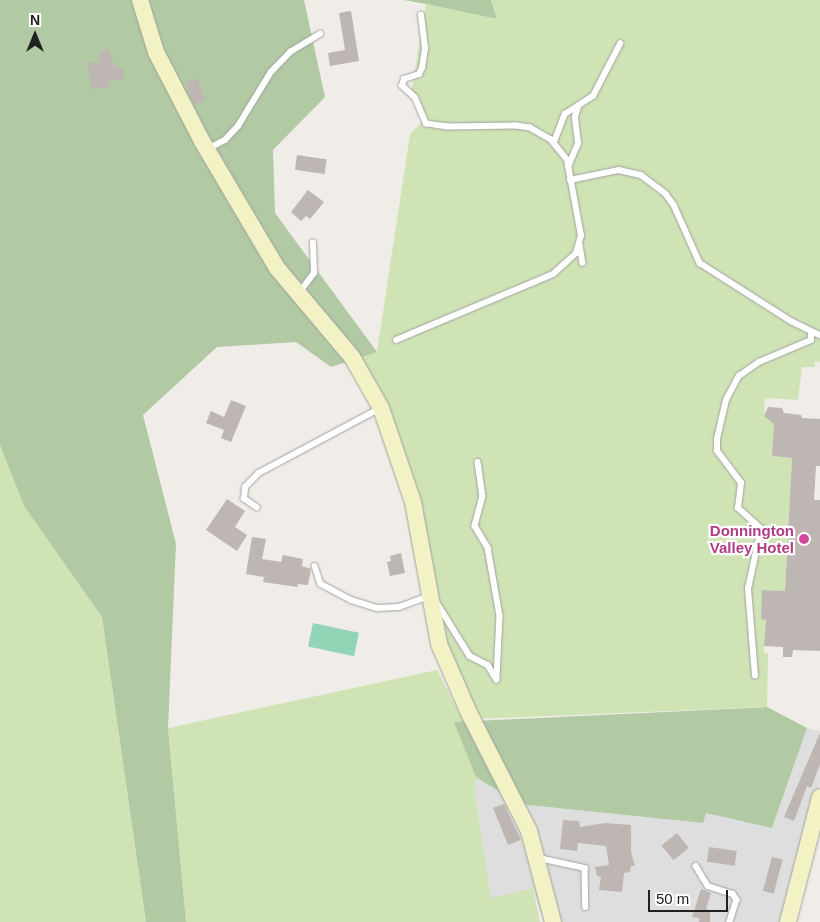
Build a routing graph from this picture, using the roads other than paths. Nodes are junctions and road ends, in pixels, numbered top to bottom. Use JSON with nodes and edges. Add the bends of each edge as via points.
{"nodes":[{"id":1,"x":140,"y":0,"type":"edge"},
{"id":2,"x":421,"y":16,"type":"dead end"},
{"id":3,"x":320,"y":34,"type":"dead end"},
{"id":4,"x":620,"y":44,"type":"dead end"},
{"id":5,"x":578,"y":107,"type":"junction"},
{"id":6,"x":554,"y":142,"type":"junction"},
{"id":7,"x":207,"y":149,"type":"junction"},
{"id":8,"x":568,"y":166,"type":"junction"},
{"id":9,"x":570,"y":180,"type":"junction"},
{"id":10,"x":313,"y":243,"type":"dead end"},
{"id":11,"x":580,"y":245,"type":"junction"},
{"id":12,"x":583,"y":263,"type":"dead end"},
{"id":13,"x":297,"y":294,"type":"junction"},
{"id":14,"x":811,"y":333,"type":"junction"},
{"id":15,"x":820,"y":335,"type":"edge"},
{"id":16,"x":396,"y":340,"type":"dead end"},
{"id":17,"x":381,"y":408,"type":"junction"},
{"id":18,"x":478,"y":462,"type":"dead end"},
{"id":19,"x":257,"y":508,"type":"dead end"},
{"id":20,"x":315,"y":566,"type":"dead end"},
{"id":21,"x":429,"y":596,"type":"junction"},
{"id":22,"x":755,"y":676,"type":"dead end"},
{"id":23,"x":820,"y":797,"type":"edge"},
{"id":24,"x":538,"y":857,"type":"junction"},
{"id":25,"x":696,"y":866,"type":"dead end"},
{"id":26,"x":586,"y":907,"type":"dead end"},
{"id":27,"x":553,"y":922,"type":"edge"},
{"id":28,"x":730,"y":922,"type":"edge"},
{"id":29,"x":788,"y":922,"type":"edge"}],
"edges":[{"from":1,"to":7,"type":"main road","via":[[156,52]]},
{"from":2,"to":6,"type":"lane","via":[[425,48],[422,68],[420,74],[404,79],[402,86],[415,98],[426,124],[530,128]]},
{"from":3,"to":7,"type":"lane","via":[[290,52],[271,72],[238,126],[225,140]]},
{"from":4,"to":5,"type":"lane","via":[[593,96]]},
{"from":5,"to":6,"type":"lane","via":[[560,121]]},
{"from":5,"to":8,"type":"lane","via":[[575,117],[578,143]]},
{"from":6,"to":8,"type":"lane"},
{"from":7,"to":13,"type":"main road","via":[[277,268]]},
{"from":8,"to":9,"type":"lane"},
{"from":9,"to":11,"type":"lane","via":[[580,224]]},
{"from":9,"to":14,"type":"lane","via":[[619,170],[654,183],[674,205],[700,263]]},
{"from":10,"to":13,"type":"lane","via":[[314,273]]},
{"from":11,"to":12,"type":"lane"},
{"from":11,"to":16,"type":"lane","via":[[570,260],[553,274]]},
{"from":13,"to":17,"type":"main road","via":[[352,357]]},
{"from":14,"to":15,"type":"lane"},
{"from":14,"to":22,"type":"lane","via":[[811,340],[759,362],[739,376],[726,400],[717,439],[717,450],[740,483],[738,508],[757,523],[762,533],[749,572],[747,596]]},
{"from":17,"to":19,"type":"lane","via":[[259,473],[245,487],[244,499]]},
{"from":17,"to":21,"type":"main road","via":[[412,495]]},
{"from":18,"to":21,"type":"lane","via":[[483,496],[475,526],[489,554],[500,616],[496,680],[488,665],[470,656],[440,604]]},
{"from":20,"to":21,"type":"lane","via":[[321,584],[351,600],[378,608],[399,607]]},
{"from":21,"to":24,"type":"main road","via":[[447,666],[520,813]]},
{"from":23,"to":29,"type":"main road"},
{"from":24,"to":26,"type":"lane","via":[[584,868]]},
{"from":24,"to":27,"type":"main road"},
{"from":25,"to":28,"type":"lane","via":[[708,886],[733,894],[737,900]]}]}
